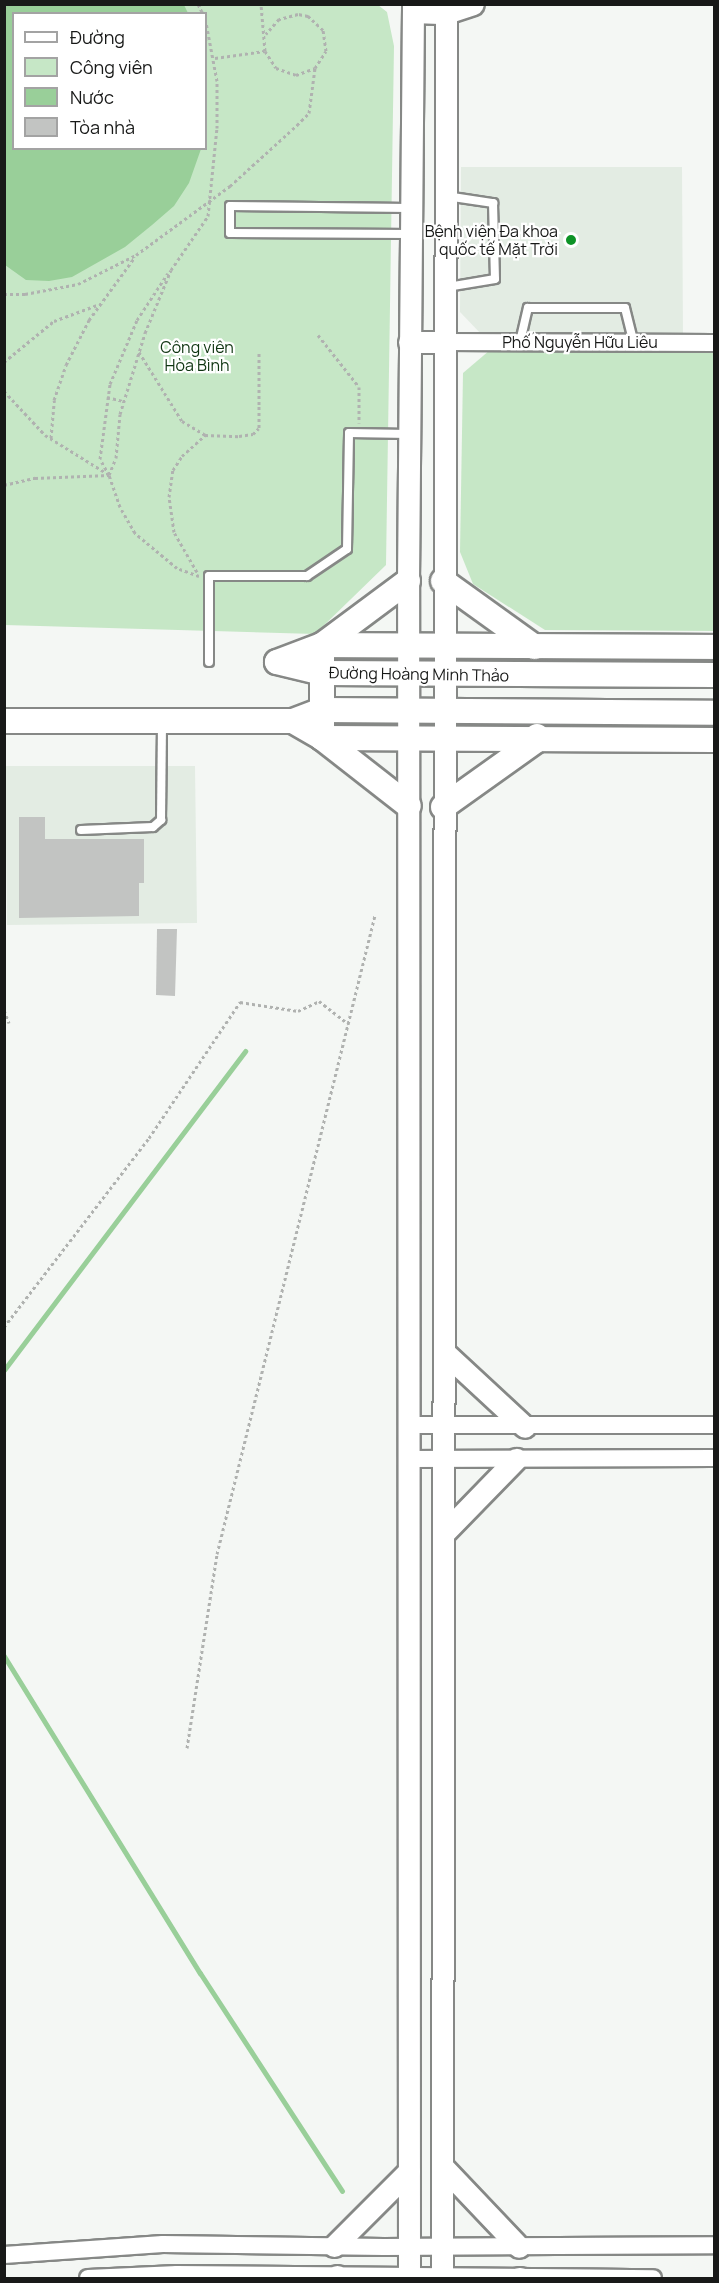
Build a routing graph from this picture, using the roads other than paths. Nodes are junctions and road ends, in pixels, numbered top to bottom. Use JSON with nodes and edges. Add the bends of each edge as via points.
{"nodes":[{"id":1,"x":473,"y":4,"type":"edge"},
{"id":2,"x":410,"y":7,"type":"edge"},
{"id":3,"x":446,"y":9,"type":"edge"},
{"id":4,"x":446,"y":196,"type":"junction"},
{"id":5,"x":411,"y":208,"type":"junction"},
{"id":6,"x":411,"y":234,"type":"junction"},
{"id":7,"x":446,"y":287,"type":"junction"},
{"id":8,"x":409,"y":342,"type":"junction"},
{"id":9,"x":446,"y":342,"type":"junction"},
{"id":10,"x":520,"y":342,"type":"junction"},
{"id":11,"x":634,"y":343,"type":"junction"},
{"id":12,"x":714,"y":343,"type":"edge"},
{"id":13,"x":409,"y":435,"type":"junction"},
{"id":14,"x":408,"y":581,"type":"junction"},
{"id":15,"x":443,"y":581,"type":"junction"},
{"id":16,"x":322,"y":645,"type":"junction"},
{"id":17,"x":408,"y":646,"type":"junction"},
{"id":18,"x":535,"y":646,"type":"junction"},
{"id":19,"x":714,"y":646,"type":"edge"},
{"id":20,"x":443,"y":647,"type":"junction"},
{"id":21,"x":209,"y":662,"type":"dead end"},
{"id":22,"x":322,"y":673,"type":"junction"},
{"id":23,"x":408,"y":674,"type":"junction"},
{"id":24,"x":443,"y":674,"type":"junction"},
{"id":25,"x":536,"y":675,"type":"junction"},
{"id":26,"x":714,"y":675,"type":"edge"},
{"id":27,"x":322,"y":710,"type":"junction"},
{"id":28,"x":408,"y":711,"type":"junction"},
{"id":29,"x":443,"y":712,"type":"junction"},
{"id":30,"x":537,"y":713,"type":"junction"},
{"id":31,"x":714,"y":713,"type":"edge"},
{"id":32,"x":4,"y":721,"type":"edge"},
{"id":33,"x":293,"y":721,"type":"junction"},
{"id":34,"x":162,"y":722,"type":"junction"},
{"id":35,"x":322,"y":738,"type":"junction"},
{"id":36,"x":408,"y":738,"type":"junction"},
{"id":37,"x":443,"y":738,"type":"junction"},
{"id":38,"x":537,"y":740,"type":"junction"},
{"id":39,"x":714,"y":740,"type":"edge"},
{"id":40,"x":408,"y":806,"type":"junction"},
{"id":41,"x":442,"y":807,"type":"junction"},
{"id":42,"x":81,"y":830,"type":"dead end"},
{"id":43,"x":444,"y":1352,"type":"junction"},
{"id":44,"x":408,"y":1425,"type":"junction"},
{"id":45,"x":714,"y":1425,"type":"edge"},
{"id":46,"x":444,"y":1426,"type":"junction"},
{"id":47,"x":525,"y":1427,"type":"junction"},
{"id":48,"x":714,"y":1458,"type":"edge"},
{"id":49,"x":409,"y":1459,"type":"junction"},
{"id":50,"x":516,"y":1459,"type":"junction"},
{"id":51,"x":445,"y":1460,"type":"junction"},
{"id":52,"x":445,"y":1532,"type":"junction"},
{"id":53,"x":443,"y":2167,"type":"junction"},
{"id":54,"x":408,"y":2171,"type":"junction"},
{"id":55,"x":714,"y":2245,"type":"edge"},
{"id":56,"x":334,"y":2246,"type":"junction"},
{"id":57,"x":408,"y":2247,"type":"junction"},
{"id":58,"x":443,"y":2247,"type":"junction"},
{"id":59,"x":519,"y":2247,"type":"junction"},
{"id":60,"x":4,"y":2255,"type":"edge"},
{"id":61,"x":338,"y":2277,"type":"edge"},
{"id":62,"x":409,"y":2277,"type":"edge"},
{"id":63,"x":88,"y":2278,"type":"edge"},
{"id":64,"x":442,"y":2278,"type":"edge"},
{"id":65,"x":519,"y":2278,"type":"edge"},
{"id":66,"x":653,"y":2278,"type":"edge"}],
"edges":[{"from":1,"to":3,"type":"street"},
{"from":2,"to":3,"type":"street"},
{"from":2,"to":5,"type":"street"},
{"from":3,"to":4,"type":"street"},
{"from":4,"to":7,"type":"street"},
{"from":4,"to":7,"type":"lane","via":[[493,203],[495,279]]},
{"from":5,"to":6,"type":"street"},
{"from":5,"to":6,"type":"lane","via":[[230,206],[230,233]]},
{"from":6,"to":8,"type":"street"},
{"from":7,"to":9,"type":"street"},
{"from":8,"to":9,"type":"street"},
{"from":8,"to":13,"type":"street"},
{"from":9,"to":10,"type":"street","name":"Phố Nguyễn Hữu Liêu"},
{"from":9,"to":15,"type":"street"},
{"from":10,"to":11,"type":"street","name":"Phố Nguyễn Hữu Liêu"},
{"from":10,"to":11,"type":"lane","via":[[528,309],[625,309]]},
{"from":11,"to":12,"type":"street","name":"Phố Nguyễn Hữu Liêu"},
{"from":13,"to":14,"type":"street"},
{"from":13,"to":21,"type":"lane","via":[[349,433],[347,549],[307,576],[204,576]]},
{"from":14,"to":16,"type":"main road"},
{"from":14,"to":17,"type":"street"},
{"from":15,"to":18,"type":"main road"},
{"from":15,"to":20,"type":"street"},
{"from":16,"to":17,"type":"main road","name":"Đường Hoàng Minh Thảo"},
{"from":16,"to":22,"type":"main road"},
{"from":16,"to":22,"type":"main road","name":"Đường Hoàng Minh Thảo","via":[[277,662]]},
{"from":17,"to":20,"type":"main road","name":"Đường Hoàng Minh Thảo"},
{"from":17,"to":23,"type":"street"},
{"from":18,"to":19,"type":"main road","name":"Đường Hoàng Minh Thảo"},
{"from":18,"to":20,"type":"main road","name":"Đường Hoàng Minh Thảo"},
{"from":18,"to":25,"type":"main road"},
{"from":20,"to":24,"type":"street"},
{"from":22,"to":23,"type":"main road","name":"Đường Hoàng Minh Thảo"},
{"from":22,"to":27,"type":"main road"},
{"from":23,"to":24,"type":"main road","name":"Đường Hoàng Minh Thảo"},
{"from":23,"to":28,"type":"street"},
{"from":24,"to":25,"type":"main road","name":"Đường Hoàng Minh Thảo"},
{"from":24,"to":29,"type":"street"},
{"from":25,"to":26,"type":"main road","name":"Đường Hoàng Minh Thảo"},
{"from":27,"to":28,"type":"main road"},
{"from":27,"to":33,"type":"main road"},
{"from":27,"to":35,"type":"main road"},
{"from":28,"to":29,"type":"main road"},
{"from":28,"to":36,"type":"street"},
{"from":29,"to":30,"type":"main road"},
{"from":29,"to":37,"type":"street"},
{"from":30,"to":31,"type":"main road"},
{"from":30,"to":38,"type":"main road"},
{"from":32,"to":34,"type":"main road"},
{"from":33,"to":34,"type":"main road"},
{"from":33,"to":35,"type":"main road"},
{"from":34,"to":42,"type":"lane","via":[[160,820],[153,827]]},
{"from":35,"to":36,"type":"main road"},
{"from":35,"to":40,"type":"main road"},
{"from":36,"to":37,"type":"main road"},
{"from":36,"to":40,"type":"street"},
{"from":37,"to":38,"type":"main road"},
{"from":37,"to":41,"type":"street"},
{"from":38,"to":39,"type":"main road"},
{"from":38,"to":41,"type":"main road"},
{"from":40,"to":44,"type":"street"},
{"from":41,"to":43,"type":"street"},
{"from":43,"to":46,"type":"street"},
{"from":43,"to":47,"type":"street"},
{"from":44,"to":46,"type":"street"},
{"from":44,"to":49,"type":"street"},
{"from":45,"to":47,"type":"street"},
{"from":46,"to":47,"type":"street"},
{"from":46,"to":51,"type":"street"},
{"from":48,"to":50,"type":"street"},
{"from":49,"to":51,"type":"street"},
{"from":49,"to":54,"type":"street"},
{"from":50,"to":51,"type":"street"},
{"from":50,"to":52,"type":"street"},
{"from":51,"to":52,"type":"street"},
{"from":52,"to":53,"type":"street"},
{"from":53,"to":58,"type":"street"},
{"from":53,"to":59,"type":"street"},
{"from":54,"to":56,"type":"street"},
{"from":54,"to":57,"type":"street"},
{"from":55,"to":59,"type":"street"},
{"from":56,"to":57,"type":"street"},
{"from":56,"to":60,"type":"street","via":[[163,2244]]},
{"from":57,"to":58,"type":"street"},
{"from":57,"to":62,"type":"street"},
{"from":58,"to":59,"type":"street"},
{"from":58,"to":64,"type":"street"},
{"from":61,"to":62,"type":"street"},
{"from":61,"to":63,"type":"street","via":[[177,2274]]},
{"from":62,"to":64,"type":"street"},
{"from":64,"to":65,"type":"street"},
{"from":65,"to":66,"type":"street"}]}
